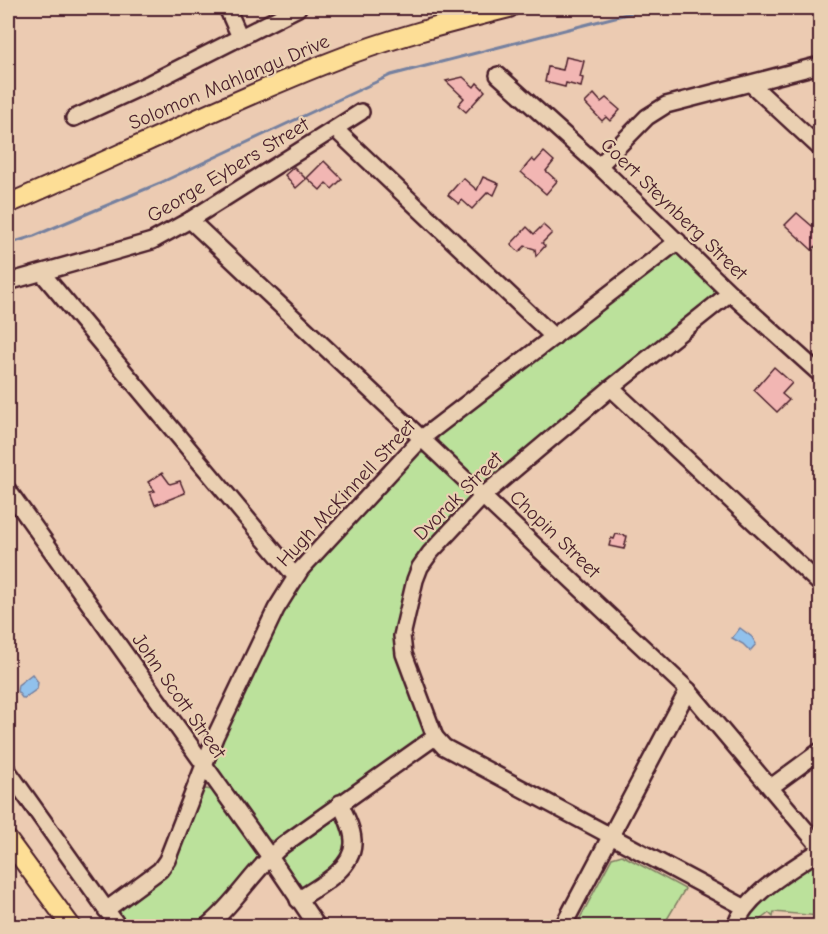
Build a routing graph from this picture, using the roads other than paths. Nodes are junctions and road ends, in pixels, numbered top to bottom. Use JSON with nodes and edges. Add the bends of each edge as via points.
{"nodes":[{"id":1,"x":227,"y":8,"type":"edge"},
{"id":2,"x":298,"y":8,"type":"edge"},
{"id":3,"x":509,"y":8,"type":"edge"},
{"id":4,"x":240,"y":37,"type":"junction"},
{"id":5,"x":820,"y":65,"type":"edge"},
{"id":6,"x":498,"y":75,"type":"dead end"},
{"id":7,"x":751,"y":84,"type":"junction"},
{"id":8,"x":361,"y":112,"type":"dead end"},
{"id":9,"x":74,"y":118,"type":"dead end"},
{"id":10,"x":335,"y":129,"type":"junction"},
{"id":11,"x":820,"y":148,"type":"edge"},
{"id":12,"x":599,"y":166,"type":"junction"},
{"id":13,"x":8,"y":204,"type":"edge"},
{"id":14,"x":190,"y":220,"type":"junction"},
{"id":15,"x":678,"y":241,"type":"junction"},
{"id":16,"x":42,"y":273,"type":"junction"},
{"id":17,"x":8,"y":282,"type":"edge"},
{"id":18,"x":730,"y":293,"type":"junction"},
{"id":19,"x":554,"y":337,"type":"junction"},
{"id":20,"x":820,"y":374,"type":"edge"},
{"id":21,"x":611,"y":388,"type":"junction"},
{"id":22,"x":422,"y":438,"type":"junction"},
{"id":23,"x":8,"y":490,"type":"edge"},
{"id":24,"x":484,"y":495,"type":"junction"},
{"id":25,"x":295,"y":576,"type":"junction"},
{"id":26,"x":820,"y":584,"type":"edge"},
{"id":27,"x":688,"y":690,"type":"junction"},
{"id":28,"x":435,"y":737,"type":"junction"},
{"id":29,"x":820,"y":752,"type":"edge"},
{"id":30,"x":203,"y":766,"type":"junction"},
{"id":31,"x":8,"y":771,"type":"edge"},
{"id":32,"x":771,"y":787,"type":"junction"},
{"id":33,"x":340,"y":803,"type":"junction"},
{"id":34,"x":610,"y":836,"type":"junction"},
{"id":35,"x":8,"y":840,"type":"edge"},
{"id":36,"x":820,"y":848,"type":"edge"},
{"id":37,"x":270,"y":857,"type":"junction"},
{"id":38,"x":298,"y":900,"type":"junction"},
{"id":39,"x":744,"y":907,"type":"junction"},
{"id":40,"x":106,"y":910,"type":"junction"},
{"id":41,"x":71,"y":927,"type":"edge"},
{"id":42,"x":118,"y":927,"type":"edge"},
{"id":43,"x":207,"y":927,"type":"edge"},
{"id":44,"x":317,"y":927,"type":"edge"},
{"id":45,"x":563,"y":927,"type":"edge"},
{"id":46,"x":735,"y":927,"type":"edge"}],
"edges":[{"from":1,"to":4,"type":"street"},
{"from":2,"to":4,"type":"street"},
{"from":3,"to":13,"type":"main road","name":"Solomon Mahlangu Drive","via":[[446,24],[322,65]]},
{"from":4,"to":9,"type":"street"},
{"from":5,"to":7,"type":"street"},
{"from":6,"to":12,"type":"street","name":"Coert Steynberg Street"},
{"from":7,"to":11,"type":"street"},
{"from":7,"to":12,"type":"street","via":[[658,109]]},
{"from":8,"to":10,"type":"street","name":"George Eybers Street"},
{"from":10,"to":14,"type":"street","name":"George Eybers Street"},
{"from":10,"to":19,"type":"street"},
{"from":12,"to":15,"type":"street","name":"Coert Steynberg Street"},
{"from":14,"to":16,"type":"street","name":"George Eybers Street","via":[[144,244]]},
{"from":14,"to":22,"type":"street","name":"Chopin Street"},
{"from":15,"to":18,"type":"street","name":"Coert Steynberg Street"},
{"from":15,"to":19,"type":"street","name":"Hugh McKinnell Street"},
{"from":16,"to":17,"type":"street","name":"George Eybers Street"},
{"from":16,"to":25,"type":"street"},
{"from":18,"to":20,"type":"street","name":"Coert Steynberg Street"},
{"from":18,"to":21,"type":"street","name":"Dvorak Street"},
{"from":19,"to":22,"type":"street","name":"Hugh McKinnell Street"},
{"from":21,"to":24,"type":"street","name":"Dvorak Street"},
{"from":21,"to":26,"type":"street"},
{"from":22,"to":24,"type":"street","name":"Chopin Street"},
{"from":22,"to":25,"type":"street","name":"Hugh McKinnell Street"},
{"from":23,"to":30,"type":"street","name":"John Scott Street"},
{"from":24,"to":27,"type":"street","name":"Chopin Street"},
{"from":24,"to":28,"type":"street","name":"Dvorak Street","via":[[420,567],[403,629],[402,648]]},
{"from":25,"to":30,"type":"street","name":"Hugh McKinnell Street"},
{"from":27,"to":32,"type":"street","name":"Chopin Street"},
{"from":27,"to":34,"type":"street"},
{"from":28,"to":33,"type":"street"},
{"from":28,"to":34,"type":"street","via":[[452,752]]},
{"from":29,"to":32,"type":"street"},
{"from":30,"to":37,"type":"street","name":"John Scott Street"},
{"from":30,"to":40,"type":"street","name":"Hugh McKinnell Street","via":[[160,870]]},
{"from":31,"to":40,"type":"street"},
{"from":32,"to":36,"type":"street","name":"Chopin Street"},
{"from":33,"to":37,"type":"street"},
{"from":33,"to":38,"type":"street","via":[[352,833],[352,850],[339,871]]},
{"from":34,"to":39,"type":"street"},
{"from":34,"to":45,"type":"street"},
{"from":35,"to":41,"type":"main road"},
{"from":36,"to":39,"type":"street"},
{"from":37,"to":38,"type":"street","name":"John Scott Street"},
{"from":37,"to":43,"type":"street"},
{"from":38,"to":44,"type":"street","name":"John Scott Street"},
{"from":39,"to":46,"type":"street"},
{"from":40,"to":42,"type":"street"}]}
